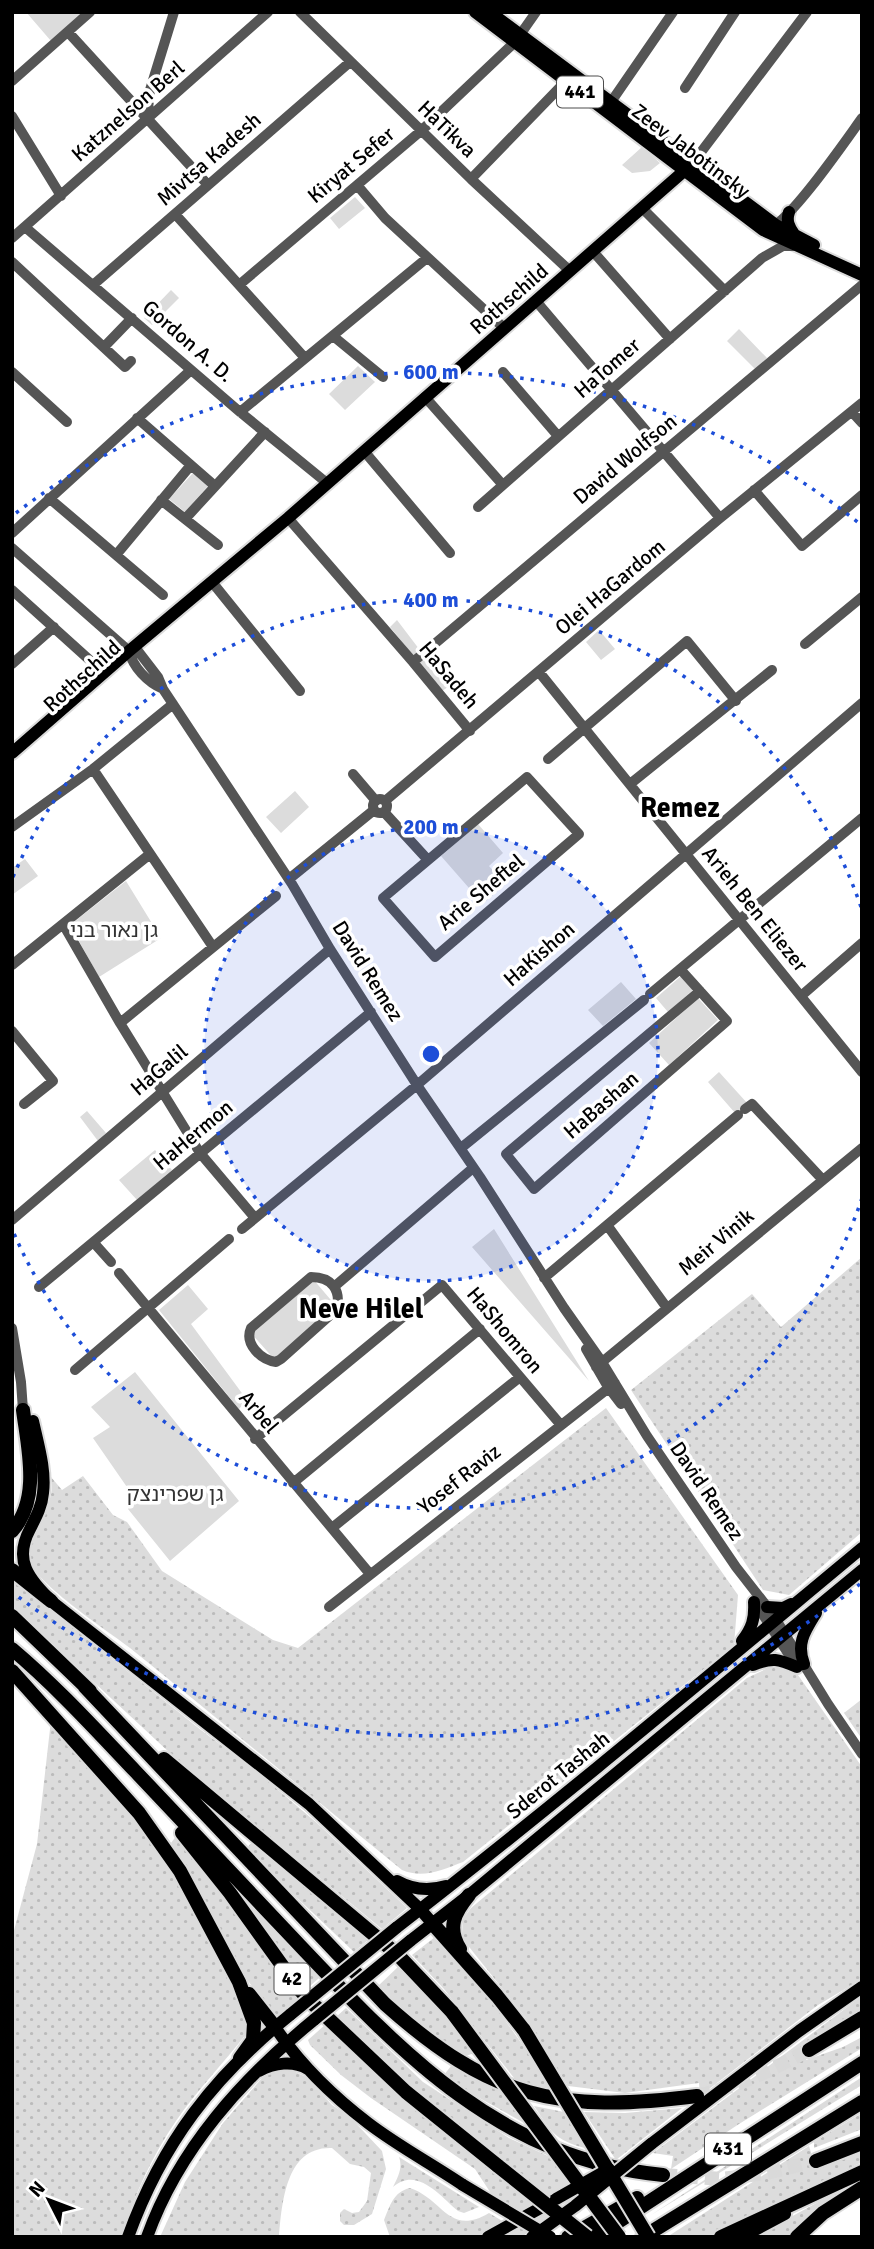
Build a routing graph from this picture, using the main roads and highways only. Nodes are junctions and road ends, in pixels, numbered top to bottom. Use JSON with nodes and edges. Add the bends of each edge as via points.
{"nodes":[{"id":1,"x":475,"y":12,"type":"edge"},
{"id":2,"x":490,"y":12,"type":"edge"},
{"id":3,"x":518,"y":39,"type":"junction"},
{"id":4,"x":688,"y":167,"type":"junction"},
{"id":5,"x":789,"y":212,"type":"road end"},
{"id":6,"x":796,"y":241,"type":"junction"},
{"id":7,"x":862,"y":267,"type":"edge"},
{"id":8,"x":862,"y":275,"type":"edge"},
{"id":9,"x":135,"y":651,"type":"junction"},
{"id":10,"x":12,"y":753,"type":"edge"},
{"id":11,"x":12,"y":764,"type":"edge"},
{"id":12,"x":28,"y":1416,"type":"joint"},
{"id":13,"x":12,"y":1531,"type":"edge"},
{"id":14,"x":862,"y":1548,"type":"edge"},
{"id":15,"x":12,"y":1570,"type":"edge"},
{"id":16,"x":862,"y":1570,"type":"edge"},
{"id":17,"x":801,"y":1599,"type":"junction"},
{"id":18,"x":51,"y":1601,"type":"junction"},
{"id":19,"x":754,"y":1602,"type":"road end"},
{"id":20,"x":821,"y":1604,"type":"junction"},
{"id":21,"x":767,"y":1607,"type":"road end"},
{"id":22,"x":12,"y":1616,"type":"edge"},
{"id":23,"x":12,"y":1649,"type":"edge"},
{"id":24,"x":727,"y":1661,"type":"junction"},
{"id":25,"x":12,"y":1671,"type":"edge"},
{"id":26,"x":740,"y":1671,"type":"junction"},
{"id":27,"x":85,"y":1687,"type":"junction"},
{"id":28,"x":123,"y":1758,"type":"junction"},
{"id":29,"x":379,"y":1869,"type":"junction"},
{"id":30,"x":462,"y":1878,"type":"junction"},
{"id":31,"x":469,"y":1895,"type":"junction"},
{"id":32,"x":421,"y":1909,"type":"junction"},
{"id":33,"x":433,"y":1924,"type":"junction"},
{"id":34,"x":472,"y":1967,"type":"junction"},
{"id":35,"x":239,"y":1982,"type":"junction"},
{"id":36,"x":862,"y":1987,"type":"edge"},
{"id":37,"x":862,"y":2019,"type":"edge"},
{"id":38,"x":275,"y":2027,"type":"junction"},
{"id":39,"x":286,"y":2043,"type":"junction"},
{"id":40,"x":809,"y":2050,"type":"tunnel mouth"},
{"id":41,"x":240,"y":2058,"type":"junction"},
{"id":42,"x":862,"y":2063,"type":"edge"},
{"id":43,"x":312,"y":2071,"type":"junction"},
{"id":44,"x":252,"y":2075,"type":"junction"},
{"id":45,"x":697,"y":2096,"type":"tunnel mouth"},
{"id":46,"x":862,"y":2102,"type":"edge"},
{"id":47,"x":757,"y":2130,"type":"junction"},
{"id":48,"x":862,"y":2143,"type":"edge"},
{"id":49,"x":651,"y":2144,"type":"junction"},
{"id":50,"x":816,"y":2161,"type":"tunnel mouth"},
{"id":51,"x":862,"y":2173,"type":"edge"},
{"id":52,"x":663,"y":2175,"type":"tunnel mouth"},
{"id":53,"x":862,"y":2188,"type":"edge"},
{"id":54,"x":128,"y":2237,"type":"edge"},
{"id":55,"x":147,"y":2237,"type":"edge"},
{"id":56,"x":488,"y":2237,"type":"edge"},
{"id":57,"x":532,"y":2237,"type":"edge"},
{"id":58,"x":550,"y":2237,"type":"edge"},
{"id":59,"x":568,"y":2237,"type":"edge"},
{"id":60,"x":587,"y":2237,"type":"edge"},
{"id":61,"x":596,"y":2237,"type":"edge"},
{"id":62,"x":619,"y":2237,"type":"edge"},
{"id":63,"x":643,"y":2237,"type":"edge"},
{"id":64,"x":648,"y":2237,"type":"edge"},
{"id":65,"x":721,"y":2237,"type":"edge"},
{"id":66,"x":742,"y":2237,"type":"edge"},
{"id":67,"x":797,"y":2237,"type":"edge"}],
"edges":[{"from":1,"to":3,"type":"main road","name":"Zeev Jabotinsky","number":"441"},
{"from":2,"to":3,"type":"main road","name":"Zeev Jabotinsky","number":"441"},
{"from":3,"to":4,"type":"main road","name":"Zeev Jabotinsky","number":"441","via":[[566,81]]},
{"from":3,"to":4,"type":"main road","name":"Zeev Jabotinsky","number":"441","via":[[611,102]]},
{"from":4,"to":6,"type":"main road","name":"Zeev Jabotinsky","number":"441","via":[[771,230]]},
{"from":4,"to":9,"type":"main road","name":"Rothschild"},
{"from":5,"to":6,"type":"main road"},
{"from":6,"to":7,"type":"main road","name":"Zeev Jabotinsky","number":"441"},
{"from":6,"to":8,"type":"main road","name":"Zeev Jabotinsky","number":"441"},
{"from":9,"to":10,"type":"main road","name":"Rothschild"},
{"from":9,"to":11,"type":"main road","name":"Rothschild"},
{"from":12,"to":13,"type":"highway","via":[[30,1489],[21,1520]]},
{"from":12,"to":18,"type":"main road","via":[[44,1492],[22,1555],[29,1575]]},
{"from":14,"to":17,"type":"main road","name":"Sderot Tashah"},
{"from":15,"to":18,"type":"highway"},
{"from":16,"to":20,"type":"main road","name":"Sderot Tashah"},
{"from":17,"to":21,"type":"main road","via":[[783,1608]]},
{"from":17,"to":24,"type":"main road","name":"Sderot Tashah"},
{"from":18,"to":29,"type":"main road","via":[[309,1804]]},
{"from":19,"to":24,"type":"main road","via":[[751,1630]]},
{"from":20,"to":26,"type":"main road","name":"Sderot Tashah"},
{"from":20,"to":26,"type":"main road","via":[[801,1637],[801,1665],[764,1660]]},
{"from":22,"to":27,"type":"highway"},
{"from":23,"to":28,"type":"highway","number":"42"},
{"from":24,"to":30,"type":"main road","name":"Sderot Tashah"},
{"from":25,"to":35,"type":"highway","via":[[139,1813],[180,1871]]},
{"from":26,"to":31,"type":"main road","name":"Sderot Tashah"},
{"from":27,"to":45,"type":"highway","via":[[385,2004],[458,2062],[513,2089],[553,2099],[642,2103]]},
{"from":27,"to":62,"type":"highway","bridge":true,"via":[[398,1955],[452,2012]]},
{"from":28,"to":52,"type":"highway","via":[[365,2015],[436,2079],[486,2113],[560,2150],[602,2164]]},
{"from":28,"to":60,"type":"highway","number":"42","bridge":true,"via":[[306,1996],[406,2092]]},
{"from":29,"to":30,"type":"main road","via":[[404,1885],[421,1889],[437,1889]]},
{"from":29,"to":32,"type":"main road"},
{"from":30,"to":32,"type":"main road","name":"Sderot Tashah"},
{"from":31,"to":33,"type":"main road","name":"Sderot Tashah"},
{"from":31,"to":34,"type":"highway","via":[[452,1926],[457,1945]]},
{"from":32,"to":33,"type":"main road"},
{"from":32,"to":38,"type":"main road","name":"Sderot Tashah","bridge":true},
{"from":33,"to":34,"type":"highway"},
{"from":33,"to":39,"type":"main road","name":"Sderot Tashah","bridge":true},
{"from":34,"to":64,"type":"highway","bridge":true,"via":[[524,2030]]},
{"from":35,"to":38,"type":"highway"},
{"from":35,"to":41,"type":"highway","via":[[255,2031]]},
{"from":36,"to":49,"type":"main road"},
{"from":37,"to":40,"type":"highway"},
{"from":38,"to":39,"type":"main road"},
{"from":38,"to":41,"type":"main road","name":"Sderot Tashah"},
{"from":39,"to":43,"type":"main road"},
{"from":39,"to":44,"type":"main road","name":"Sderot Tashah"},
{"from":41,"to":54,"type":"main road","name":"Sderot Tashah","via":[[200,2103],[169,2151]]},
{"from":42,"to":47,"type":"highway","number":"431"},
{"from":43,"to":44,"type":"main road","via":[[290,2063]]},
{"from":43,"to":58,"type":"main road","bridge":true,"via":[[369,2124]]},
{"from":44,"to":55,"type":"main road","name":"Sderot Tashah","via":[[190,2151]]},
{"from":46,"to":63,"type":"highway","number":"431"},
{"from":47,"to":59,"type":"highway"},
{"from":47,"to":61,"type":"highway","number":"431"},
{"from":48,"to":50,"type":"highway"},
{"from":49,"to":56,"type":"main road","bridge":true},
{"from":49,"to":57,"type":"main road","bridge":true},
{"from":51,"to":65,"type":"highway"},
{"from":51,"to":66,"type":"main road"},
{"from":53,"to":67,"type":"highway","via":[[823,2213]]}]}
